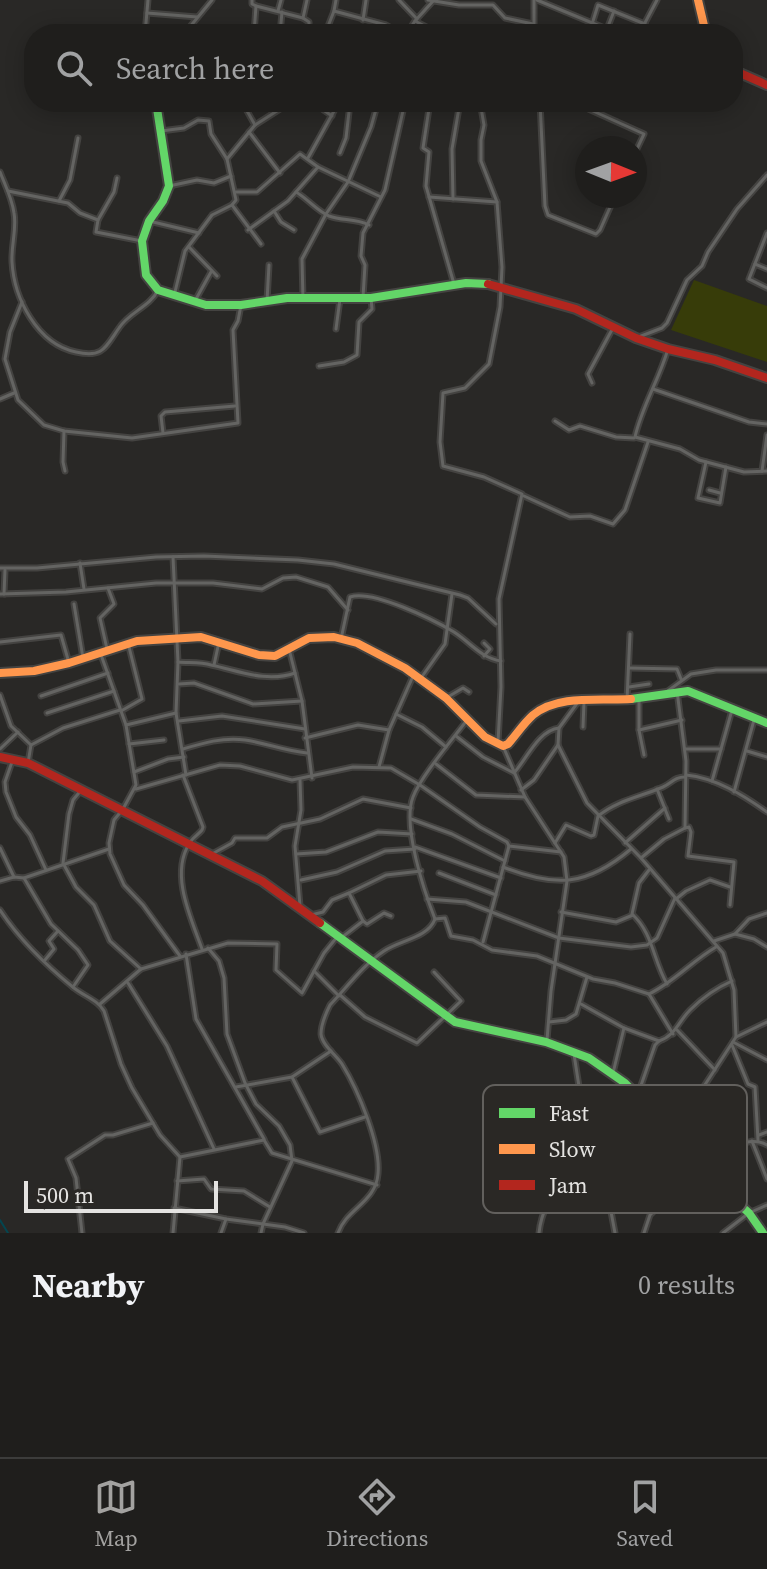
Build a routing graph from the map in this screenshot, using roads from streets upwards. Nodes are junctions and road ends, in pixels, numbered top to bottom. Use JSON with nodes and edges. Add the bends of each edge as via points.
{"nodes":[{"id":1,"x":148,"y":0,"type":"edge"},
{"id":2,"x":212,"y":0,"type":"edge"},
{"id":3,"x":252,"y":0,"type":"edge"},
{"id":4,"x":281,"y":0,"type":"edge"},
{"id":5,"x":307,"y":0,"type":"edge"},
{"id":6,"x":336,"y":0,"type":"edge"},
{"id":7,"x":366,"y":0,"type":"edge"},
{"id":8,"x":399,"y":0,"type":"edge"},
{"id":9,"x":536,"y":0,"type":"edge"},
{"id":10,"x":612,"y":0,"type":"edge"},
{"id":11,"x":657,"y":0,"type":"edge"},
{"id":12,"x":698,"y":0,"type":"edge"},
{"id":13,"x":431,"y":1,"type":"edge"},
{"id":14,"x":256,"y":6,"type":"junction"},
{"id":15,"x":609,"y":9,"type":"junction"},
{"id":16,"x":334,"y":11,"type":"junction"},
{"id":17,"x":614,"y":11,"type":"junction"},
{"id":18,"x":280,"y":12,"type":"junction"},
{"id":19,"x":147,"y":13,"type":"junction"},
{"id":20,"x":197,"y":17,"type":"junction"},
{"id":21,"x":303,"y":18,"type":"junction"},
{"id":22,"x":363,"y":20,"type":"junction"},
{"id":23,"x":416,"y":20,"type":"junction"},
{"id":24,"x":593,"y":23,"type":"joint"},
{"id":25,"x":146,"y":24,"type":"edge"},
{"id":26,"x":192,"y":24,"type":"edge"},
{"id":27,"x":255,"y":24,"type":"edge"},
{"id":28,"x":280,"y":24,"type":"edge"},
{"id":29,"x":309,"y":24,"type":"edge"},
{"id":30,"x":329,"y":24,"type":"edge"},
{"id":31,"x":378,"y":24,"type":"edge"},
{"id":32,"x":413,"y":24,"type":"edge"},
{"id":33,"x":423,"y":24,"type":"edge"},
{"id":34,"x":533,"y":24,"type":"joint"},
{"id":35,"x":609,"y":24,"type":"edge"},
{"id":36,"x":645,"y":24,"type":"joint"},
{"id":37,"x":704,"y":24,"type":"edge"},
{"id":38,"x":743,"y":74,"type":"edge"},
{"id":39,"x":766,"y":83,"type":"edge"},
{"id":40,"x":158,"y":112,"type":"edge"},
{"id":41,"x":248,"y":112,"type":"edge"},
{"id":42,"x":275,"y":112,"type":"edge"},
{"id":43,"x":326,"y":112,"type":"edge"},
{"id":44,"x":334,"y":112,"type":"edge"},
{"id":45,"x":349,"y":112,"type":"edge"},
{"id":46,"x":375,"y":112,"type":"edge"},
{"id":47,"x":403,"y":112,"type":"edge"},
{"id":48,"x":428,"y":112,"type":"edge"},
{"id":49,"x":458,"y":112,"type":"edge"},
{"id":50,"x":482,"y":112,"type":"edge"},
{"id":51,"x":540,"y":112,"type":"edge"},
{"id":52,"x":595,"y":112,"type":"edge"},
{"id":53,"x":332,"y":116,"type":"junction"},
{"id":54,"x":255,"y":125,"type":"junction"},
{"id":55,"x":161,"y":131,"type":"junction"},
{"id":56,"x":249,"y":132,"type":"junction"},
{"id":57,"x":643,"y":136,"type":"edge"},
{"id":58,"x":78,"y":138,"type":"dead end"},
{"id":59,"x":340,"y":153,"type":"dead end"},
{"id":60,"x":308,"y":158,"type":"junction"},
{"id":61,"x":227,"y":159,"type":"junction"},
{"id":62,"x":318,"y":167,"type":"junction"},
{"id":63,"x":0,"y":172,"type":"edge"},
{"id":64,"x":280,"y":173,"type":"junction"},
{"id":65,"x":767,"y":175,"type":"edge"},
{"id":66,"x":232,"y":176,"type":"junction"},
{"id":67,"x":117,"y":178,"type":"dead end"},
{"id":68,"x":348,"y":182,"type":"junction"},
{"id":69,"x":3,"y":186,"type":"edge"},
{"id":70,"x":169,"y":186,"type":"junction"},
{"id":71,"x":8,"y":191,"type":"junction"},
{"id":72,"x":236,"y":192,"type":"junction"},
{"id":73,"x":296,"y":192,"type":"junction"},
{"id":74,"x":429,"y":197,"type":"junction"},
{"id":75,"x":382,"y":198,"type":"junction"},
{"id":76,"x":453,"y":199,"type":"junction"},
{"id":77,"x":59,"y":201,"type":"junction"},
{"id":78,"x":497,"y":202,"type":"junction"},
{"id":79,"x":232,"y":205,"type":"junction"},
{"id":80,"x":610,"y":208,"type":"edge"},
{"id":81,"x":274,"y":211,"type":"junction"},
{"id":82,"x":326,"y":214,"type":"junction"},
{"id":83,"x":98,"y":220,"type":"junction"},
{"id":84,"x":149,"y":221,"type":"junction"},
{"id":85,"x":369,"y":225,"type":"junction"},
{"id":86,"x":248,"y":230,"type":"junction"},
{"id":87,"x":294,"y":230,"type":"dead end"},
{"id":88,"x":199,"y":233,"type":"junction"},
{"id":89,"x":767,"y":233,"type":"edge"},
{"id":90,"x":142,"y":241,"type":"junction"},
{"id":91,"x":261,"y":244,"type":"dead end"},
{"id":92,"x":189,"y":247,"type":"junction"},
{"id":93,"x":755,"y":264,"type":"junction"},
{"id":94,"x":269,"y":265,"type":"dead end"},
{"id":95,"x":767,"y":269,"type":"edge"},
{"id":96,"x":211,"y":272,"type":"junction"},
{"id":97,"x":217,"y":276,"type":"dead end"},
{"id":98,"x":454,"y":284,"type":"junction"},
{"id":99,"x":503,"y":286,"type":"junction"},
{"id":100,"x":767,"y":288,"type":"edge"},
{"id":101,"x":158,"y":290,"type":"junction"},
{"id":102,"x":174,"y":296,"type":"junction"},
{"id":103,"x":367,"y":298,"type":"junction"},
{"id":104,"x":303,"y":299,"type":"junction"},
{"id":105,"x":340,"y":299,"type":"junction"},
{"id":106,"x":267,"y":301,"type":"junction"},
{"id":107,"x":22,"y":302,"type":"junction"},
{"id":108,"x":195,"y":303,"type":"junction"},
{"id":109,"x":241,"y":305,"type":"junction"},
{"id":110,"x":614,"y":326,"type":"junction"},
{"id":111,"x":336,"y":329,"type":"dead end"},
{"id":112,"x":636,"y":338,"type":"junction"},
{"id":113,"x":668,"y":349,"type":"junction"},
{"id":114,"x":319,"y":366,"type":"dead end"},
{"id":115,"x":767,"y":378,"type":"edge"},
{"id":116,"x":592,"y":383,"type":"dead end"},
{"id":117,"x":653,"y":389,"type":"junction"},
{"id":118,"x":14,"y":393,"type":"junction"},
{"id":119,"x":0,"y":399,"type":"edge"},
{"id":120,"x":236,"y":406,"type":"junction"},
{"id":121,"x":555,"y":421,"type":"dead end"},
{"id":122,"x":767,"y":424,"type":"edge"},
{"id":123,"x":64,"y":431,"type":"junction"},
{"id":124,"x":163,"y":433,"type":"junction"},
{"id":125,"x":767,"y":435,"type":"edge"},
{"id":126,"x":636,"y":438,"type":"junction"},
{"id":127,"x":648,"y":442,"type":"junction"},
{"id":128,"x":706,"y":462,"type":"junction"},
{"id":129,"x":726,"y":466,"type":"junction"},
{"id":130,"x":65,"y":471,"type":"dead end"},
{"id":131,"x":764,"y":471,"type":"edge"},
{"id":132,"x":709,"y":490,"type":"dead end"},
{"id":133,"x":720,"y":493,"type":"junction"},
{"id":134,"x":524,"y":496,"type":"dead end"},
{"id":135,"x":173,"y":557,"type":"junction"},
{"id":136,"x":80,"y":563,"type":"junction"},
{"id":137,"x":2,"y":568,"type":"edge"},
{"id":138,"x":174,"y":584,"type":"junction"},
{"id":139,"x":108,"y":588,"type":"junction"},
{"id":140,"x":84,"y":589,"type":"junction"},
{"id":141,"x":2,"y":594,"type":"edge"},
{"id":142,"x":452,"y":594,"type":"junction"},
{"id":143,"x":74,"y":604,"type":"dead end"},
{"id":144,"x":348,"y":610,"type":"junction"},
{"id":145,"x":498,"y":625,"type":"junction"},
{"id":146,"x":446,"y":628,"type":"junction"},
{"id":147,"x":630,"y":634,"type":"dead end"},
{"id":148,"x":176,"y":639,"type":"junction"},
{"id":149,"x":341,"y":639,"type":"junction"},
{"id":150,"x":0,"y":642,"type":"edge"},
{"id":151,"x":219,"y":642,"type":"junction"},
{"id":152,"x":128,"y":643,"type":"junction"},
{"id":153,"x":484,"y":643,"type":"dead end"},
{"id":154,"x":289,"y":649,"type":"junction"},
{"id":155,"x":104,"y":650,"type":"junction"},
{"id":156,"x":484,"y":656,"type":"junction"},
{"id":157,"x":83,"y":658,"type":"junction"},
{"id":158,"x":501,"y":661,"type":"junction"},
{"id":159,"x":178,"y":662,"type":"junction"},
{"id":160,"x":69,"y":663,"type":"junction"},
{"id":161,"x":214,"y":665,"type":"junction"},
{"id":162,"x":629,"y":668,"type":"junction"},
{"id":163,"x":767,"y":670,"type":"edge"},
{"id":164,"x":0,"y":673,"type":"edge"},
{"id":165,"x":108,"y":673,"type":"junction"},
{"id":166,"x":295,"y":673,"type":"junction"},
{"id":167,"x":418,"y":676,"type":"junction"},
{"id":168,"x":681,"y":679,"type":"junction"},
{"id":169,"x":179,"y":684,"type":"junction"},
{"id":170,"x":649,"y":684,"type":"dead end"},
{"id":171,"x":629,"y":687,"type":"junction"},
{"id":172,"x":114,"y":691,"type":"junction"},
{"id":173,"x":677,"y":691,"type":"junction"},
{"id":174,"x":469,"y":692,"type":"dead end"},
{"id":175,"x":665,"y":693,"type":"junction"},
{"id":176,"x":0,"y":695,"type":"edge"},
{"id":177,"x":41,"y":696,"type":"dead end"},
{"id":178,"x":446,"y":698,"type":"junction"},
{"id":179,"x":639,"y":699,"type":"junction"},
{"id":180,"x":627,"y":700,"type":"junction"},
{"id":181,"x":302,"y":701,"type":"junction"},
{"id":182,"x":581,"y":702,"type":"junction"},
{"id":183,"x":120,"y":710,"type":"junction"},
{"id":184,"x":732,"y":710,"type":"junction"},
{"id":185,"x":6,"y":712,"type":"junction"},
{"id":186,"x":47,"y":713,"type":"dead end"},
{"id":187,"x":176,"y":713,"type":"junction"},
{"id":188,"x":396,"y":714,"type":"junction"},
{"id":189,"x":0,"y":715,"type":"edge"},
{"id":190,"x":467,"y":720,"type":"junction"},
{"id":191,"x":682,"y":720,"type":"junction"},
{"id":192,"x":754,"y":720,"type":"junction"},
{"id":193,"x":178,"y":721,"type":"junction"},
{"id":194,"x":767,"y":723,"type":"edge"},
{"id":195,"x":126,"y":725,"type":"junction"},
{"id":196,"x":583,"y":727,"type":"dead end"},
{"id":197,"x":559,"y":728,"type":"junction"},
{"id":198,"x":305,"y":729,"type":"junction"},
{"id":199,"x":389,"y":730,"type":"junction"},
{"id":200,"x":639,"y":730,"type":"junction"},
{"id":201,"x":18,"y":732,"type":"junction"},
{"id":202,"x":455,"y":735,"type":"junction"},
{"id":203,"x":305,"y":738,"type":"junction"},
{"id":204,"x":164,"y":740,"type":"dead end"},
{"id":205,"x":129,"y":744,"type":"junction"},
{"id":206,"x":31,"y":745,"type":"junction"},
{"id":207,"x":500,"y":745,"type":"junction"},
{"id":208,"x":558,"y":745,"type":"junction"},
{"id":209,"x":448,"y":748,"type":"junction"},
{"id":210,"x":0,"y":749,"type":"edge"},
{"id":211,"x":183,"y":749,"type":"junction"},
{"id":212,"x":685,"y":749,"type":"junction"},
{"id":213,"x":721,"y":749,"type":"junction"},
{"id":214,"x":747,"y":751,"type":"junction"},
{"id":215,"x":307,"y":753,"type":"junction"},
{"id":216,"x":644,"y":755,"type":"dead end"},
{"id":217,"x":0,"y":757,"type":"edge"},
{"id":218,"x":184,"y":757,"type":"junction"},
{"id":219,"x":767,"y":757,"type":"edge"},
{"id":220,"x":13,"y":759,"type":"junction"},
{"id":221,"x":28,"y":763,"type":"junction"},
{"id":222,"x":436,"y":764,"type":"junction"},
{"id":223,"x":379,"y":767,"type":"junction"},
{"id":224,"x":133,"y":772,"type":"junction"},
{"id":225,"x":514,"y":773,"type":"junction"},
{"id":226,"x":184,"y":775,"type":"junction"},
{"id":227,"x":686,"y":776,"type":"junction"},
{"id":228,"x":312,"y":778,"type":"junction"},
{"id":229,"x":300,"y":780,"type":"junction"},
{"id":230,"x":712,"y":781,"type":"junction"},
{"id":231,"x":420,"y":785,"type":"junction"},
{"id":232,"x":82,"y":789,"type":"junction"},
{"id":233,"x":136,"y":789,"type":"junction"},
{"id":234,"x":657,"y":789,"type":"junction"},
{"id":235,"x":521,"y":790,"type":"junction"},
{"id":236,"x":734,"y":792,"type":"junction"},
{"id":237,"x":525,"y":797,"type":"junction"},
{"id":238,"x":411,"y":808,"type":"junction"},
{"id":239,"x":665,"y":808,"type":"junction"},
{"id":240,"x":123,"y":809,"type":"junction"},
{"id":241,"x":767,"y":812,"type":"edge"},
{"id":242,"x":598,"y":816,"type":"junction"},
{"id":243,"x":411,"y":819,"type":"junction"},
{"id":244,"x":669,"y":819,"type":"dead end"},
{"id":245,"x":299,"y":823,"type":"junction"},
{"id":246,"x":685,"y":828,"type":"junction"},
{"id":247,"x":412,"y":834,"type":"junction"},
{"id":248,"x":189,"y":843,"type":"junction"},
{"id":249,"x":555,"y":843,"type":"junction"},
{"id":250,"x":625,"y":843,"type":"junction"},
{"id":251,"x":509,"y":846,"type":"junction"},
{"id":252,"x":0,"y":848,"type":"edge"},
{"id":253,"x":415,"y":848,"type":"junction"},
{"id":254,"x":109,"y":849,"type":"junction"},
{"id":255,"x":631,"y":849,"type":"junction"},
{"id":256,"x":561,"y":852,"type":"junction"},
{"id":257,"x":211,"y":854,"type":"junction"},
{"id":258,"x":295,"y":854,"type":"junction"},
{"id":259,"x":641,"y":858,"type":"junction"},
{"id":260,"x":505,"y":861,"type":"junction"},
{"id":261,"x":63,"y":863,"type":"junction"},
{"id":262,"x":503,"y":867,"type":"junction"},
{"id":263,"x":649,"y":869,"type":"junction"},
{"id":264,"x":46,"y":870,"type":"junction"},
{"id":265,"x":421,"y":871,"type":"junction"},
{"id":266,"x":439,"y":873,"type":"dead end"},
{"id":267,"x":14,"y":877,"type":"junction"},
{"id":268,"x":24,"y":878,"type":"junction"},
{"id":269,"x":501,"y":878,"type":"junction"},
{"id":270,"x":0,"y":881,"type":"edge"},
{"id":271,"x":299,"y":881,"type":"junction"},
{"id":272,"x":567,"y":881,"type":"junction"},
{"id":273,"x":731,"y":887,"type":"junction"},
{"id":274,"x":349,"y":893,"type":"junction"},
{"id":275,"x":496,"y":895,"type":"junction"},
{"id":276,"x":676,"y":898,"type":"junction"},
{"id":277,"x":427,"y":899,"type":"junction"},
{"id":278,"x":730,"y":905,"type":"dead end"},
{"id":279,"x":300,"y":906,"type":"junction"},
{"id":280,"x":0,"y":910,"type":"edge"},
{"id":281,"x":492,"y":911,"type":"junction"},
{"id":282,"x":561,"y":912,"type":"junction"},
{"id":283,"x":767,"y":913,"type":"edge"},
{"id":284,"x":311,"y":915,"type":"junction"},
{"id":285,"x":633,"y":915,"type":"junction"},
{"id":286,"x":391,"y":916,"type":"dead end"},
{"id":287,"x":435,"y":919,"type":"junction"},
{"id":288,"x":363,"y":921,"type":"junction"},
{"id":289,"x":58,"y":931,"type":"junction"},
{"id":290,"x":735,"y":934,"type":"junction"},
{"id":291,"x":340,"y":937,"type":"junction"},
{"id":292,"x":559,"y":938,"type":"junction"},
{"id":293,"x":714,"y":941,"type":"junction"},
{"id":294,"x":653,"y":942,"type":"junction"},
{"id":295,"x":482,"y":944,"type":"junction"},
{"id":296,"x":717,"y":946,"type":"junction"},
{"id":297,"x":767,"y":947,"type":"edge"},
{"id":298,"x":208,"y":948,"type":"junction"},
{"id":299,"x":202,"y":949,"type":"junction"},
{"id":300,"x":186,"y":954,"type":"junction"},
{"id":301,"x":180,"y":956,"type":"junction"},
{"id":302,"x":45,"y":960,"type":"junction"},
{"id":303,"x":372,"y":961,"type":"junction"},
{"id":304,"x":556,"y":964,"type":"junction"},
{"id":305,"x":141,"y":969,"type":"junction"},
{"id":306,"x":314,"y":971,"type":"junction"},
{"id":307,"x":434,"y":972,"type":"dead end"},
{"id":308,"x":587,"y":977,"type":"junction"},
{"id":309,"x":732,"y":981,"type":"junction"},
{"id":310,"x":128,"y":983,"type":"junction"},
{"id":311,"x":667,"y":984,"type":"junction"},
{"id":312,"x":73,"y":987,"type":"junction"},
{"id":313,"x":649,"y":994,"type":"junction"},
{"id":314,"x":339,"y":996,"type":"junction"},
{"id":315,"x":100,"y":1004,"type":"junction"},
{"id":316,"x":581,"y":1004,"type":"junction"},
{"id":317,"x":446,"y":1015,"type":"junction"},
{"id":318,"x":548,"y":1022,"type":"junction"},
{"id":319,"x":767,"y":1022,"type":"edge"},
{"id":320,"x":624,"y":1028,"type":"junction"},
{"id":321,"x":673,"y":1034,"type":"junction"},
{"id":322,"x":659,"y":1041,"type":"junction"},
{"id":323,"x":734,"y":1041,"type":"junction"},
{"id":324,"x":546,"y":1042,"type":"junction"},
{"id":325,"x":331,"y":1051,"type":"junction"},
{"id":326,"x":574,"y":1051,"type":"junction"},
{"id":327,"x":767,"y":1060,"type":"edge"},
{"id":328,"x":715,"y":1070,"type":"junction"},
{"id":329,"x":613,"y":1073,"type":"junction"},
{"id":330,"x":292,"y":1077,"type":"junction"},
{"id":331,"x":245,"y":1083,"type":"junction"},
{"id":332,"x":579,"y":1085,"type":"edge"},
{"id":333,"x":626,"y":1085,"type":"edge"},
{"id":334,"x":643,"y":1085,"type":"edge"},
{"id":335,"x":705,"y":1085,"type":"edge"},
{"id":336,"x":234,"y":1087,"type":"junction"},
{"id":337,"x":365,"y":1117,"type":"junction"},
{"id":338,"x":153,"y":1123,"type":"junction"},
{"id":339,"x":767,"y":1132,"type":"edge"},
{"id":340,"x":758,"y":1137,"type":"junction"},
{"id":341,"x":264,"y":1140,"type":"junction"},
{"id":342,"x":752,"y":1141,"type":"junction"},
{"id":343,"x":747,"y":1143,"type":"edge"},
{"id":344,"x":767,"y":1145,"type":"edge"},
{"id":345,"x":214,"y":1149,"type":"junction"},
{"id":346,"x":180,"y":1157,"type":"junction"},
{"id":347,"x":292,"y":1161,"type":"junction"},
{"id":348,"x":767,"y":1179,"type":"edge"},
{"id":349,"x":177,"y":1181,"type":"junction"},
{"id":350,"x":377,"y":1185,"type":"junction"},
{"id":351,"x":767,"y":1205,"type":"edge"},
{"id":352,"x":270,"y":1207,"type":"junction"},
{"id":353,"x":174,"y":1208,"type":"junction"},
{"id":354,"x":543,"y":1213,"type":"edge"},
{"id":355,"x":611,"y":1213,"type":"edge"},
{"id":356,"x":652,"y":1213,"type":"edge"},
{"id":357,"x":749,"y":1213,"type":"junction"},
{"id":358,"x":226,"y":1219,"type":"junction"},
{"id":359,"x":263,"y":1224,"type":"junction"},
{"id":360,"x":301,"y":1232,"type":"edge"},
{"id":361,"x":82,"y":1233,"type":"edge"},
{"id":362,"x":173,"y":1233,"type":"edge"},
{"id":363,"x":221,"y":1233,"type":"edge"},
{"id":364,"x":261,"y":1233,"type":"edge"},
{"id":365,"x":338,"y":1233,"type":"edge"},
{"id":366,"x":539,"y":1233,"type":"edge"},
{"id":367,"x":615,"y":1233,"type":"edge"},
{"id":368,"x":644,"y":1233,"type":"edge"},
{"id":369,"x":723,"y":1233,"type":"edge"},
{"id":370,"x":763,"y":1233,"type":"edge"}],
"edges":[{"from":1,"to":19,"type":"street"},
{"from":2,"to":20,"type":"street"},
{"from":3,"to":14,"type":"street"},
{"from":4,"to":18,"type":"street"},
{"from":5,"to":21,"type":"street"},
{"from":6,"to":16,"type":"street"},
{"from":7,"to":22,"type":"street"},
{"from":8,"to":23,"type":"street"},
{"from":9,"to":24,"type":"street"},
{"from":9,"to":34,"type":"street"},
{"from":10,"to":15,"type":"street"},
{"from":11,"to":36,"type":"street"},
{"from":12,"to":37,"type":"street"},
{"from":13,"to":23,"type":"street"},
{"from":13,"to":34,"type":"street","via":[[493,5],[505,18]]},
{"from":14,"to":18,"type":"street"},
{"from":14,"to":27,"type":"street"},
{"from":15,"to":17,"type":"street"},
{"from":15,"to":24,"type":"street","via":[[597,5]]},
{"from":16,"to":22,"type":"street"},
{"from":16,"to":30,"type":"street"},
{"from":17,"to":35,"type":"street"},
{"from":17,"to":36,"type":"street"},
{"from":18,"to":21,"type":"street"},
{"from":18,"to":28,"type":"street"},
{"from":19,"to":20,"type":"street"},
{"from":19,"to":25,"type":"street"},
{"from":20,"to":26,"type":"street"},
{"from":21,"to":29,"type":"street"},
{"from":22,"to":31,"type":"street"},
{"from":23,"to":32,"type":"street"},
{"from":23,"to":33,"type":"street"},
{"from":38,"to":39,"type":"street"},
{"from":40,"to":55,"type":"street"},
{"from":41,"to":54,"type":"street"},
{"from":42,"to":54,"type":"street"},
{"from":43,"to":53,"type":"street"},
{"from":44,"to":53,"type":"street"},
{"from":45,"to":59,"type":"street"},
{"from":46,"to":68,"type":"street"},
{"from":47,"to":75,"type":"street"},
{"from":48,"to":74,"type":"street","via":[[423,148],[429,152]]},
{"from":49,"to":76,"type":"street","via":[[452,149]]},
{"from":50,"to":78,"type":"street","via":[[481,161]]},
{"from":51,"to":80,"type":"street","via":[[548,215],[596,234]]},
{"from":52,"to":57,"type":"street"},
{"from":53,"to":60,"type":"street"},
{"from":54,"to":56,"type":"street"},
{"from":55,"to":61,"type":"street","via":[[209,121]]},
{"from":55,"to":70,"type":"street"},
{"from":56,"to":61,"type":"street"},
{"from":56,"to":64,"type":"street"},
{"from":58,"to":77,"type":"street","via":[[70,180]]},
{"from":60,"to":62,"type":"street"},
{"from":60,"to":64,"type":"street","via":[[298,154]]},
{"from":61,"to":66,"type":"street"},
{"from":62,"to":68,"type":"street"},
{"from":62,"to":73,"type":"street"},
{"from":63,"to":69,"type":"street"},
{"from":64,"to":72,"type":"street","via":[[257,192]]},
{"from":65,"to":112,"type":"street","via":[[687,280],[665,326]]},
{"from":66,"to":70,"type":"street","via":[[214,183],[197,180]]},
{"from":66,"to":72,"type":"street"},
{"from":67,"to":83,"type":"street"},
{"from":68,"to":75,"type":"street"},
{"from":68,"to":82,"type":"street"},
{"from":69,"to":71,"type":"street"},
{"from":70,"to":84,"type":"street"},
{"from":71,"to":77,"type":"street"},
{"from":71,"to":107,"type":"street","via":[[15,221],[12,264]]},
{"from":72,"to":79,"type":"street"},
{"from":73,"to":81,"type":"street"},
{"from":73,"to":82,"type":"street"},
{"from":74,"to":76,"type":"street"},
{"from":74,"to":98,"type":"street"},
{"from":75,"to":85,"type":"street"},
{"from":76,"to":78,"type":"street"},
{"from":77,"to":83,"type":"street"},
{"from":78,"to":99,"type":"street"},
{"from":79,"to":86,"type":"street"},
{"from":79,"to":88,"type":"street","via":[[212,215]]},
{"from":81,"to":86,"type":"street"},
{"from":81,"to":87,"type":"street"},
{"from":82,"to":85,"type":"street"},
{"from":82,"to":104,"type":"street","via":[[302,259]]},
{"from":83,"to":90,"type":"street","via":[[96,232]]},
{"from":84,"to":88,"type":"street"},
{"from":84,"to":90,"type":"street"},
{"from":85,"to":103,"type":"street","via":[[361,256]]},
{"from":86,"to":91,"type":"street"},
{"from":88,"to":92,"type":"street"},
{"from":89,"to":93,"type":"street"},
{"from":90,"to":101,"type":"street","via":[[146,275]]},
{"from":92,"to":96,"type":"street"},
{"from":92,"to":102,"type":"street"},
{"from":93,"to":95,"type":"street"},
{"from":93,"to":100,"type":"street","via":[[750,281]]},
{"from":94,"to":106,"type":"street"},
{"from":96,"to":97,"type":"street"},
{"from":96,"to":108,"type":"street"},
{"from":98,"to":99,"type":"street"},
{"from":98,"to":103,"type":"street"},
{"from":99,"to":110,"type":"street"},
{"from":99,"to":145,"type":"street","via":[[491,360],[465,388],[443,393],[440,442],[443,466],[522,494]]},
{"from":101,"to":102,"type":"street"},
{"from":101,"to":107,"type":"street","via":[[96,354],[66,349],[36,326]]},
{"from":102,"to":108,"type":"street"},
{"from":103,"to":105,"type":"street"},
{"from":103,"to":114,"type":"street","via":[[372,309],[359,322],[357,355]]},
{"from":104,"to":105,"type":"street"},
{"from":104,"to":106,"type":"street"},
{"from":105,"to":111,"type":"street"},
{"from":106,"to":109,"type":"street"},
{"from":107,"to":118,"type":"street","via":[[5,354]]},
{"from":108,"to":109,"type":"street"},
{"from":109,"to":120,"type":"street","via":[[233,330]]},
{"from":110,"to":112,"type":"street"},
{"from":110,"to":116,"type":"street","via":[[588,374]]},
{"from":112,"to":113,"type":"street"},
{"from":113,"to":115,"type":"street"},
{"from":113,"to":117,"type":"street"},
{"from":117,"to":122,"type":"street"},
{"from":117,"to":126,"type":"street"},
{"from":118,"to":119,"type":"street"},
{"from":118,"to":123,"type":"street","via":[[44,425]]},
{"from":120,"to":124,"type":"street","via":[[237,425]]},
{"from":120,"to":124,"type":"street","via":[[165,412]]},
{"from":121,"to":126,"type":"street","via":[[569,430],[580,426]]},
{"from":123,"to":124,"type":"street","via":[[132,438]]},
{"from":123,"to":130,"type":"street"},
{"from":125,"to":131,"type":"street"},
{"from":126,"to":127,"type":"street"},
{"from":127,"to":128,"type":"street"},
{"from":127,"to":134,"type":"street","via":[[627,505],[613,524],[590,516],[570,517]]},
{"from":128,"to":129,"type":"street"},
{"from":128,"to":133,"type":"street","via":[[698,498],[720,503]]},
{"from":129,"to":131,"type":"street"},
{"from":129,"to":133,"type":"street"},
{"from":132,"to":133,"type":"street"},
{"from":135,"to":136,"type":"street"},
{"from":135,"to":138,"type":"street"},
{"from":135,"to":142,"type":"street","via":[[316,561]]},
{"from":136,"to":137,"type":"street"},
{"from":136,"to":140,"type":"street"},
{"from":137,"to":141,"type":"street"},
{"from":138,"to":139,"type":"street"},
{"from":138,"to":144,"type":"street","via":[[262,589],[296,577],[332,589]]},
{"from":138,"to":148,"type":"street"},
{"from":139,"to":140,"type":"street"},
{"from":139,"to":155,"type":"street","via":[[114,604],[100,618]]},
{"from":140,"to":141,"type":"street"},
{"from":142,"to":145,"type":"street","via":[[468,598]]},
{"from":142,"to":146,"type":"street"},
{"from":143,"to":157,"type":"street"},
{"from":144,"to":146,"type":"street","via":[[350,597],[358,595]]},
{"from":144,"to":149,"type":"street"},
{"from":145,"to":158,"type":"street"},
{"from":146,"to":156,"type":"street"},
{"from":146,"to":167,"type":"street","via":[[445,644]]},
{"from":147,"to":162,"type":"street"},
{"from":148,"to":151,"type":"street"},
{"from":148,"to":152,"type":"street"},
{"from":148,"to":159,"type":"street"},
{"from":149,"to":154,"type":"street","via":[[309,638]]},
{"from":149,"to":167,"type":"street"},
{"from":150,"to":160,"type":"street","via":[[61,635]]},
{"from":151,"to":154,"type":"street","via":[[264,656]]},
{"from":151,"to":161,"type":"street"},
{"from":152,"to":155,"type":"street"},
{"from":152,"to":183,"type":"street","via":[[142,699]]},
{"from":153,"to":156,"type":"street","via":[[490,649]]},
{"from":154,"to":166,"type":"street"},
{"from":155,"to":157,"type":"street"},
{"from":155,"to":165,"type":"street"},
{"from":156,"to":158,"type":"street"},
{"from":157,"to":160,"type":"street"},
{"from":158,"to":207,"type":"street"},
{"from":159,"to":161,"type":"street"},
{"from":159,"to":169,"type":"street"},
{"from":160,"to":164,"type":"street"},
{"from":161,"to":166,"type":"street","via":[[268,677]]},
{"from":162,"to":168,"type":"street","via":[[677,669]]},
{"from":162,"to":171,"type":"street"},
{"from":163,"to":168,"type":"street","via":[[703,671]]},
{"from":165,"to":172,"type":"street"},
{"from":165,"to":177,"type":"street"},
{"from":166,"to":181,"type":"street"},
{"from":167,"to":178,"type":"street"},
{"from":167,"to":188,"type":"street"},
{"from":168,"to":175,"type":"street"},
{"from":169,"to":181,"type":"street","via":[[194,683],[253,704]]},
{"from":169,"to":187,"type":"street"},
{"from":170,"to":171,"type":"street"},
{"from":171,"to":180,"type":"street"},
{"from":172,"to":183,"type":"street"},
{"from":172,"to":186,"type":"street"},
{"from":173,"to":175,"type":"street"},
{"from":173,"to":184,"type":"street","via":[[693,691]]},
{"from":173,"to":191,"type":"street"},
{"from":174,"to":178,"type":"street","via":[[463,688]]},
{"from":175,"to":179,"type":"street"},
{"from":176,"to":185,"type":"street"},
{"from":178,"to":190,"type":"street"},
{"from":179,"to":180,"type":"street"},
{"from":179,"to":200,"type":"street"},
{"from":180,"to":182,"type":"street"},
{"from":181,"to":198,"type":"street"},
{"from":182,"to":196,"type":"street"},
{"from":182,"to":197,"type":"street"},
{"from":182,"to":207,"type":"street","via":[[535,714],[508,744]]},
{"from":183,"to":195,"type":"street"},
{"from":183,"to":206,"type":"street","via":[[63,728]]},
{"from":184,"to":192,"type":"street"},
{"from":184,"to":213,"type":"street"},
{"from":185,"to":189,"type":"street"},
{"from":185,"to":201,"type":"street"},
{"from":187,"to":193,"type":"street"},
{"from":187,"to":195,"type":"street"},
{"from":188,"to":199,"type":"street"},
{"from":188,"to":209,"type":"street"},
{"from":190,"to":202,"type":"street"},
{"from":190,"to":207,"type":"street"},
{"from":191,"to":200,"type":"street"},
{"from":191,"to":212,"type":"street"},
{"from":192,"to":194,"type":"street"},
{"from":192,"to":214,"type":"street"},
{"from":193,"to":198,"type":"street","via":[[222,716]]},
{"from":193,"to":211,"type":"street"},
{"from":195,"to":205,"type":"street"},
{"from":197,"to":208,"type":"street"},
{"from":197,"to":225,"type":"street","via":[[543,735]]},
{"from":198,"to":203,"type":"street"},
{"from":199,"to":203,"type":"street","via":[[358,725]]},
{"from":199,"to":223,"type":"street"},
{"from":200,"to":216,"type":"street"},
{"from":201,"to":206,"type":"street"},
{"from":201,"to":210,"type":"street"},
{"from":202,"to":209,"type":"street"},
{"from":202,"to":225,"type":"street"},
{"from":203,"to":215,"type":"street"},
{"from":204,"to":205,"type":"street"},
{"from":205,"to":224,"type":"street"},
{"from":206,"to":221,"type":"street"},
{"from":207,"to":225,"type":"street"},
{"from":208,"to":235,"type":"street"},
{"from":208,"to":242,"type":"street"},
{"from":209,"to":222,"type":"street"},
{"from":211,"to":215,"type":"street","via":[[240,740]]},
{"from":211,"to":218,"type":"street"},
{"from":212,"to":213,"type":"street"},
{"from":212,"to":227,"type":"street"},
{"from":213,"to":230,"type":"street"},
{"from":214,"to":219,"type":"street"},
{"from":214,"to":236,"type":"street"},
{"from":215,"to":228,"type":"street"},
{"from":217,"to":220,"type":"street"},
{"from":218,"to":224,"type":"street"},
{"from":218,"to":226,"type":"street"},
{"from":220,"to":221,"type":"street"},
{"from":220,"to":264,"type":"street","via":[[6,792]]},
{"from":221,"to":232,"type":"street"},
{"from":222,"to":231,"type":"street"},
{"from":222,"to":237,"type":"street","via":[[476,795]]},
{"from":223,"to":228,"type":"street","via":[[353,767]]},
{"from":223,"to":231,"type":"street"},
{"from":224,"to":233,"type":"street"},
{"from":225,"to":235,"type":"street"},
{"from":226,"to":229,"type":"street","via":[[233,765]]},
{"from":226,"to":233,"type":"street"},
{"from":226,"to":248,"type":"street","via":[[203,827]]},
{"from":227,"to":230,"type":"street"},
{"from":227,"to":234,"type":"street"},
{"from":227,"to":246,"type":"street"},
{"from":228,"to":229,"type":"street"},
{"from":229,"to":245,"type":"street"},
{"from":230,"to":236,"type":"street"},
{"from":231,"to":238,"type":"street"},
{"from":231,"to":251,"type":"street"},
{"from":232,"to":240,"type":"street"},
{"from":232,"to":261,"type":"street","via":[[69,814]]},
{"from":233,"to":240,"type":"street"},
{"from":234,"to":239,"type":"street"},
{"from":234,"to":242,"type":"street"},
{"from":235,"to":237,"type":"street"},
{"from":236,"to":241,"type":"street"},
{"from":237,"to":249,"type":"street"},
{"from":238,"to":243,"type":"street"},
{"from":238,"to":245,"type":"street","via":[[363,799]]},
{"from":239,"to":244,"type":"street"},
{"from":239,"to":250,"type":"street"},
{"from":240,"to":248,"type":"street"},
{"from":240,"to":254,"type":"street","via":[[112,825]]},
{"from":242,"to":249,"type":"street","via":[[594,835],[566,825]]},
{"from":242,"to":250,"type":"street"},
{"from":243,"to":247,"type":"street"},
{"from":243,"to":260,"type":"street"},
{"from":245,"to":257,"type":"street","via":[[280,827],[267,838],[235,838]]},
{"from":245,"to":258,"type":"street"},
{"from":246,"to":259,"type":"street"},
{"from":246,"to":273,"type":"street","via":[[691,832],[688,856],[734,862]]},
{"from":247,"to":253,"type":"street"},
{"from":247,"to":258,"type":"street","via":[[378,832],[326,852]]},
{"from":248,"to":257,"type":"street"},
{"from":248,"to":299,"type":"street","via":[[181,866],[183,884]]},
{"from":249,"to":256,"type":"street"},
{"from":250,"to":255,"type":"street"},
{"from":251,"to":256,"type":"street"},
{"from":251,"to":260,"type":"street"},
{"from":252,"to":267,"type":"street"},
{"from":253,"to":265,"type":"street"},
{"from":253,"to":269,"type":"street"},
{"from":253,"to":271,"type":"street","via":[[385,851],[337,872]]},
{"from":254,"to":261,"type":"street"},
{"from":254,"to":301,"type":"street","via":[[124,885]]},
{"from":255,"to":259,"type":"street"},
{"from":255,"to":272,"type":"street","via":[[597,874]]},
{"from":256,"to":272,"type":"street"},
{"from":257,"to":279,"type":"street"},
{"from":258,"to":271,"type":"street"},
{"from":259,"to":263,"type":"street"},
{"from":260,"to":262,"type":"street"},
{"from":261,"to":264,"type":"street"},
{"from":261,"to":305,"type":"street","via":[[94,905],[110,941]]},
{"from":262,"to":269,"type":"street"},
{"from":262,"to":272,"type":"street"},
{"from":263,"to":276,"type":"street"},
{"from":263,"to":285,"type":"street","via":[[634,896]]},
{"from":264,"to":268,"type":"street"},
{"from":265,"to":274,"type":"street","via":[[386,875]]},
{"from":265,"to":277,"type":"street"},
{"from":266,"to":275,"type":"street"},
{"from":267,"to":268,"type":"street"},
{"from":267,"to":270,"type":"street"},
{"from":268,"to":289,"type":"street"},
{"from":269,"to":275,"type":"street"},
{"from":271,"to":279,"type":"street"},
{"from":272,"to":282,"type":"street"},
{"from":273,"to":276,"type":"street","via":[[710,880]]},
{"from":273,"to":278,"type":"street"},
{"from":274,"to":284,"type":"street"},
{"from":274,"to":288,"type":"street"},
{"from":275,"to":281,"type":"street"},
{"from":276,"to":293,"type":"street"},
{"from":276,"to":294,"type":"street"},
{"from":277,"to":281,"type":"street","via":[[460,900]]},
{"from":277,"to":287,"type":"street"},
{"from":279,"to":284,"type":"street"},
{"from":280,"to":302,"type":"street"},
{"from":281,"to":292,"type":"street"},
{"from":281,"to":295,"type":"street"},
{"from":282,"to":285,"type":"street","via":[[610,922]]},
{"from":282,"to":292,"type":"street"},
{"from":283,"to":290,"type":"street","via":[[749,919]]},
{"from":284,"to":291,"type":"street"},
{"from":285,"to":294,"type":"street"},
{"from":286,"to":288,"type":"street","via":[[384,913],[367,924]]},
{"from":287,"to":295,"type":"street","via":[[445,918],[451,936]]},
{"from":287,"to":303,"type":"street","via":[[430,929]]},
{"from":288,"to":291,"type":"street"},
{"from":289,"to":302,"type":"street","via":[[49,941],[54,949]]},
{"from":289,"to":312,"type":"street","via":[[88,965]]},
{"from":290,"to":293,"type":"street"},
{"from":290,"to":297,"type":"street"},
{"from":291,"to":303,"type":"street"},
{"from":291,"to":306,"type":"street"},
{"from":292,"to":294,"type":"street","via":[[631,947]]},
{"from":292,"to":304,"type":"street"},
{"from":293,"to":296,"type":"street"},
{"from":294,"to":311,"type":"street"},
{"from":295,"to":304,"type":"street"},
{"from":296,"to":309,"type":"street"},
{"from":296,"to":311,"type":"street"},
{"from":298,"to":299,"type":"street"},
{"from":298,"to":306,"type":"street","via":[[276,944],[276,970],[301,993]]},
{"from":298,"to":331,"type":"street","via":[[224,978],[227,1034]]},
{"from":299,"to":300,"type":"street"},
{"from":300,"to":301,"type":"street"},
{"from":300,"to":336,"type":"street","via":[[196,1019]]},
{"from":301,"to":305,"type":"street"},
{"from":302,"to":312,"type":"street"},
{"from":303,"to":314,"type":"street"},
{"from":303,"to":317,"type":"street"},
{"from":304,"to":308,"type":"street"},
{"from":304,"to":318,"type":"street"},
{"from":305,"to":310,"type":"street"},
{"from":306,"to":314,"type":"street"},
{"from":307,"to":317,"type":"street","via":[[461,1001]]},
{"from":308,"to":313,"type":"street"},
{"from":308,"to":316,"type":"street"},
{"from":309,"to":321,"type":"street","via":[[689,1011]]},
{"from":309,"to":323,"type":"street"},
{"from":310,"to":315,"type":"street"},
{"from":310,"to":345,"type":"street","via":[[167,1046]]},
{"from":311,"to":313,"type":"street"},
{"from":312,"to":315,"type":"street"},
{"from":313,"to":321,"type":"street"},
{"from":314,"to":317,"type":"street","via":[[414,1043]]},
{"from":314,"to":325,"type":"street","via":[[328,1009],[321,1032]]},
{"from":315,"to":338,"type":"street","via":[[121,1064]]},
{"from":316,"to":318,"type":"street","via":[[573,1017]]},
{"from":316,"to":320,"type":"street"},
{"from":317,"to":324,"type":"street","via":[[460,1024]]},
{"from":318,"to":324,"type":"street"},
{"from":319,"to":323,"type":"street"},
{"from":320,"to":322,"type":"street"},
{"from":320,"to":329,"type":"street"},
{"from":321,"to":322,"type":"street"},
{"from":321,"to":328,"type":"street"},
{"from":322,"to":334,"type":"street"},
{"from":323,"to":327,"type":"street"},
{"from":323,"to":328,"type":"street"},
{"from":323,"to":340,"type":"street","via":[[748,1084],[755,1087]]},
{"from":324,"to":326,"type":"street"},
{"from":325,"to":330,"type":"street"},
{"from":325,"to":337,"type":"street"},
{"from":326,"to":329,"type":"street"},
{"from":326,"to":332,"type":"street"},
{"from":328,"to":335,"type":"street"},
{"from":329,"to":333,"type":"street"},
{"from":330,"to":331,"type":"street"},
{"from":330,"to":337,"type":"street","via":[[320,1132]]},
{"from":331,"to":336,"type":"street"},
{"from":331,"to":347,"type":"street","via":[[256,1104],[286,1136]]},
{"from":336,"to":341,"type":"street"},
{"from":337,"to":350,"type":"street","via":[[378,1152]]},
{"from":338,"to":346,"type":"street"},
{"from":338,"to":361,"type":"street","via":[[107,1134],[68,1159],[76,1178]]},
{"from":339,"to":340,"type":"street"},
{"from":340,"to":342,"type":"street"},
{"from":340,"to":344,"type":"street"},
{"from":341,"to":345,"type":"street"},
{"from":341,"to":347,"type":"street","via":[[270,1152]]},
{"from":342,"to":343,"type":"street"},
{"from":342,"to":348,"type":"street"},
{"from":345,"to":346,"type":"street"},
{"from":346,"to":349,"type":"street"},
{"from":347,"to":350,"type":"street"},
{"from":347,"to":352,"type":"street"},
{"from":349,"to":352,"type":"street","via":[[204,1179],[211,1189],[244,1191]]},
{"from":349,"to":353,"type":"street"},
{"from":350,"to":365,"type":"street"},
{"from":351,"to":357,"type":"street"},
{"from":352,"to":359,"type":"street"},
{"from":353,"to":358,"type":"street"},
{"from":353,"to":362,"type":"street"},
{"from":354,"to":366,"type":"street"},
{"from":355,"to":367,"type":"street"},
{"from":356,"to":368,"type":"street"},
{"from":357,"to":369,"type":"street"},
{"from":357,"to":370,"type":"street"},
{"from":358,"to":359,"type":"street"},
{"from":358,"to":363,"type":"street"},
{"from":359,"to":360,"type":"street"},
{"from":359,"to":364,"type":"street"}]}
